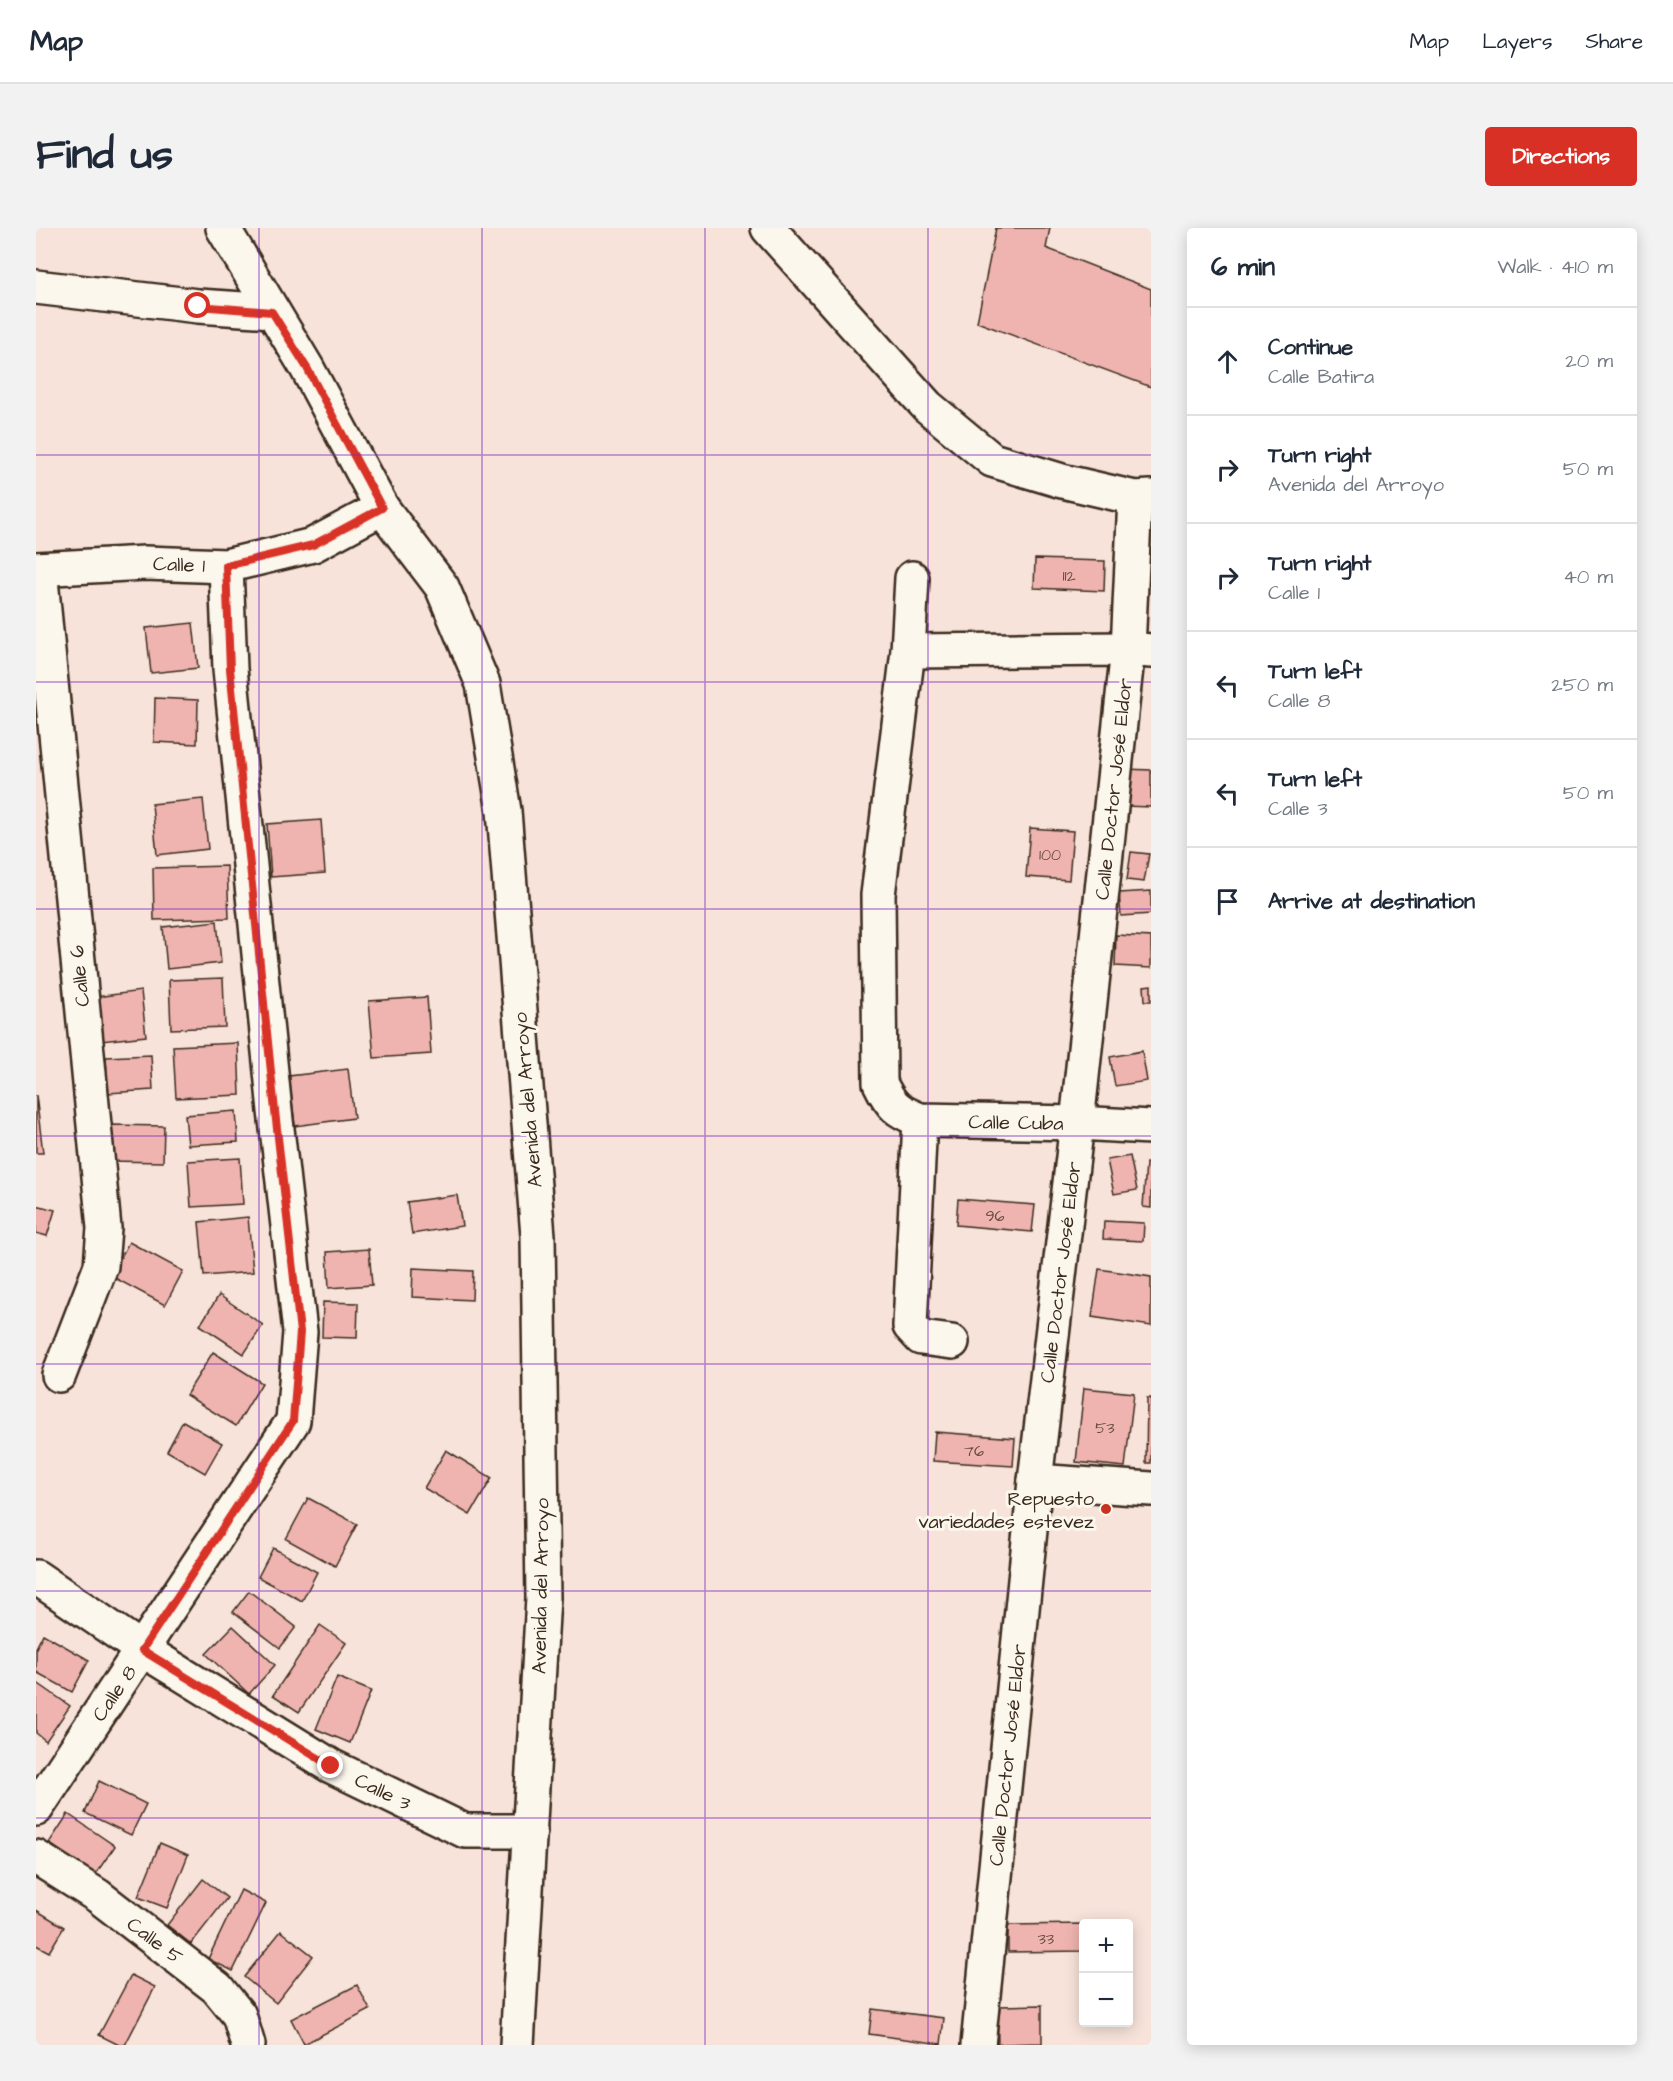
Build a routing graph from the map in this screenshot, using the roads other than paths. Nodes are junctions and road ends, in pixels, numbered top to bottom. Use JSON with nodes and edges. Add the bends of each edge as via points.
{"nodes":[{"id":1,"x":223,"y":228,"type":"edge"},
{"id":2,"x":768,"y":228,"type":"edge"},
{"id":3,"x":36,"y":287,"type":"edge"},
{"id":4,"x":272,"y":312,"type":"junction"},
{"id":5,"x":1143,"y":497,"type":"edge"},
{"id":6,"x":382,"y":508,"type":"junction"},
{"id":7,"x":226,"y":566,"type":"junction"},
{"id":8,"x":38,"y":569,"type":"edge"},
{"id":9,"x":912,"y":578,"type":"dead end"},
{"id":10,"x":1139,"y":650,"type":"edge"},
{"id":11,"x":908,"y":651,"type":"junction"},
{"id":12,"x":920,"y":1120,"type":"junction"},
{"id":13,"x":1077,"y":1123,"type":"junction"},
{"id":14,"x":1151,"y":1127,"type":"edge"},
{"id":15,"x":952,"y":1342,"type":"dead end"},
{"id":16,"x":59,"y":1375,"type":"dead end"},
{"id":17,"x":1035,"y":1481,"type":"junction"},
{"id":18,"x":1151,"y":1489,"type":"edge"},
{"id":19,"x":36,"y":1577,"type":"edge"},
{"id":20,"x":142,"y":1650,"type":"junction"},
{"id":21,"x":36,"y":1809,"type":"edge"},
{"id":22,"x":530,"y":1830,"type":"junction"},
{"id":23,"x":36,"y":1857,"type":"edge"},
{"id":24,"x":248,"y":2045,"type":"edge"},
{"id":25,"x":517,"y":2045,"type":"edge"},
{"id":26,"x":978,"y":2045,"type":"edge"}],
"edges":[{"from":1,"to":4,"type":"street","name":"Avenida del Arroyo"},
{"from":2,"to":5,"type":"street","via":[[927,406],[992,460],[1062,481]]},
{"from":3,"to":4,"type":"street"},
{"from":4,"to":6,"type":"street","name":"Avenida del Arroyo","via":[[307,368]]},
{"from":5,"to":10,"type":"street","name":"Calle Doctor José Eldor"},
{"from":6,"to":7,"type":"street","name":"Calle 1","via":[[313,545]]},
{"from":6,"to":22,"type":"street","name":"Avenida del Arroyo","via":[[442,587],[483,684],[504,811],[538,1236],[543,1598]]},
{"from":7,"to":8,"type":"street","name":"Calle 1","via":[[144,563]]},
{"from":7,"to":20,"type":"street","name":"Calle 8","via":[[230,669],[300,1332],[293,1421]]},
{"from":8,"to":16,"type":"street","name":"Calle 6","via":[[104,1228],[101,1266]]},
{"from":9,"to":11,"type":"street"},
{"from":10,"to":11,"type":"street"},
{"from":10,"to":13,"type":"street","name":"Calle Doctor José Eldor"},
{"from":11,"to":12,"type":"street","name":"Calle Cuba","via":[[878,895],[879,1062],[880,1083],[888,1100],[899,1112]]},
{"from":12,"to":13,"type":"street","name":"Calle Cuba"},
{"from":12,"to":15,"type":"street","via":[[910,1326],[921,1338]]},
{"from":13,"to":14,"type":"street","name":"Calle Cuba"},
{"from":13,"to":17,"type":"street","name":"Calle Doctor José Eldor"},
{"from":17,"to":18,"type":"street"},
{"from":17,"to":26,"type":"street","name":"Calle Doctor José Eldor"},
{"from":19,"to":20,"type":"street","name":"Calle 3"},
{"from":20,"to":21,"type":"street","name":"Calle 8"},
{"from":20,"to":22,"type":"street","name":"Calle 3","via":[[331,1766],[465,1831]]},
{"from":22,"to":25,"type":"street","name":"Avenida del Arroyo"},
{"from":23,"to":24,"type":"street","name":"Calle 5","via":[[98,1896],[217,1988],[239,2015]]}]}
